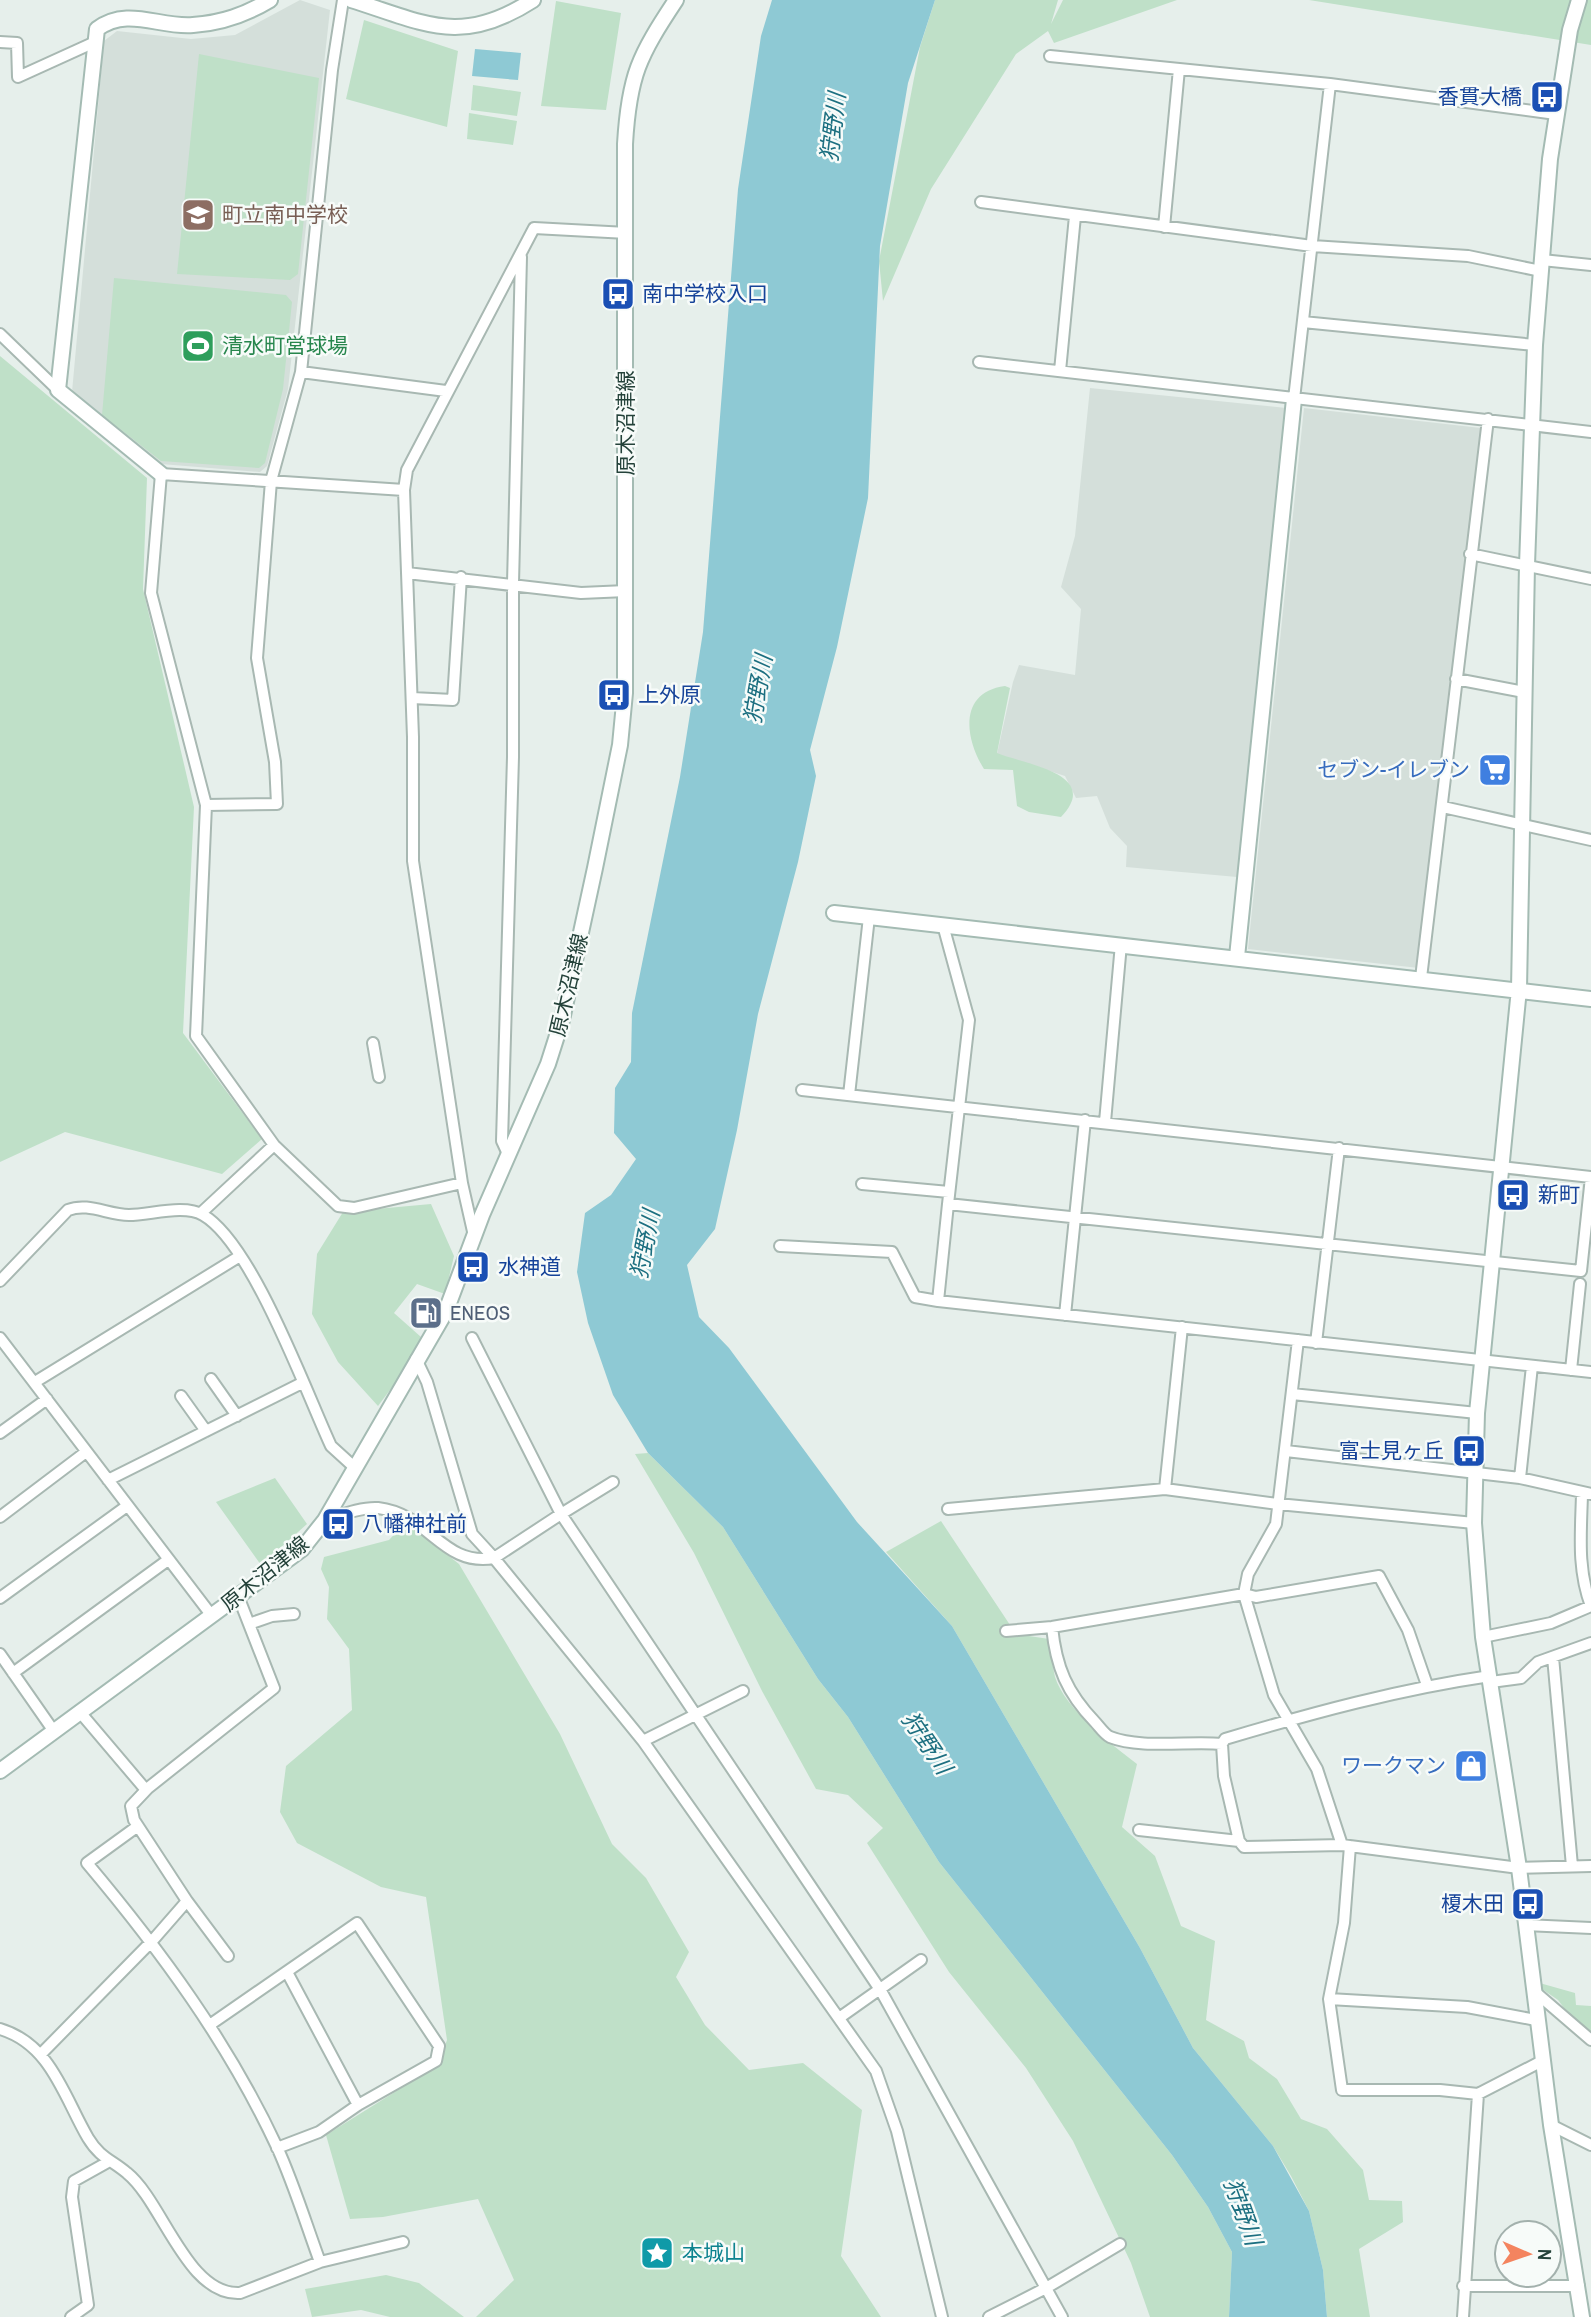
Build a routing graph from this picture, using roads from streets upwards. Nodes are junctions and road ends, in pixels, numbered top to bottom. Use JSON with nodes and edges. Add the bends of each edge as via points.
{"nodes":[{"id":1,"x":270,"y":0,"type":"edge"},
{"id":2,"x":343,"y":0,"type":"edge"},
{"id":3,"x":351,"y":0,"type":"edge"},
{"id":4,"x":533,"y":0,"type":"edge"},
{"id":5,"x":676,"y":0,"type":"edge"},
{"id":6,"x":1579,"y":0,"type":"edge"},
{"id":7,"x":95,"y":41,"type":"junction"},
{"id":8,"x":0,"y":42,"type":"edge"},
{"id":9,"x":1050,"y":56,"type":"dead end"},
{"id":10,"x":1179,"y":69,"type":"junction"},
{"id":11,"x":1330,"y":85,"type":"junction"},
{"id":12,"x":1556,"y":114,"type":"junction"},
{"id":13,"x":981,"y":202,"type":"dead end"},
{"id":14,"x":1075,"y":216,"type":"junction"},
{"id":15,"x":1164,"y":226,"type":"junction"},
{"id":16,"x":627,"y":233,"type":"junction"},
{"id":17,"x":1312,"y":246,"type":"junction"},
{"id":18,"x":521,"y":250,"type":"junction"},
{"id":19,"x":1541,"y":265,"type":"junction"},
{"id":20,"x":1591,"y":265,"type":"edge"},
{"id":21,"x":1303,"y":322,"type":"junction"},
{"id":22,"x":0,"y":334,"type":"edge"},
{"id":23,"x":1535,"y":345,"type":"junction"},
{"id":24,"x":979,"y":362,"type":"dead end"},
{"id":25,"x":1060,"y":371,"type":"junction"},
{"id":26,"x":300,"y":372,"type":"junction"},
{"id":27,"x":58,"y":390,"type":"junction"},
{"id":28,"x":446,"y":391,"type":"junction"},
{"id":29,"x":1294,"y":399,"type":"junction"},
{"id":30,"x":1488,"y":419,"type":"junction"},
{"id":31,"x":1533,"y":424,"type":"junction"},
{"id":32,"x":1591,"y":432,"type":"edge"},
{"id":33,"x":160,"y":474,"type":"junction"},
{"id":34,"x":271,"y":481,"type":"junction"},
{"id":35,"x":404,"y":490,"type":"junction"},
{"id":36,"x":1470,"y":554,"type":"junction"},
{"id":37,"x":1527,"y":565,"type":"junction"},
{"id":38,"x":407,"y":573,"type":"junction"},
{"id":39,"x":461,"y":577,"type":"junction"},
{"id":40,"x":1591,"y":579,"type":"edge"},
{"id":41,"x":513,"y":583,"type":"junction"},
{"id":42,"x":626,"y":591,"type":"junction"},
{"id":43,"x":1456,"y":679,"type":"junction"},
{"id":44,"x":1524,"y":692,"type":"junction"},
{"id":45,"x":412,"y":698,"type":"junction"},
{"id":46,"x":206,"y":804,"type":"junction"},
{"id":47,"x":1443,"y":807,"type":"junction"},
{"id":48,"x":1521,"y":826,"type":"junction"},
{"id":49,"x":1591,"y":840,"type":"edge"},
{"id":50,"x":834,"y":913,"type":"dead end"},
{"id":51,"x":869,"y":917,"type":"junction"},
{"id":52,"x":943,"y":925,"type":"junction"},
{"id":53,"x":1121,"y":944,"type":"junction"},
{"id":54,"x":1237,"y":957,"type":"junction"},
{"id":55,"x":1421,"y":978,"type":"junction"},
{"id":56,"x":1519,"y":989,"type":"junction"},
{"id":57,"x":1591,"y":999,"type":"edge"},
{"id":58,"x":373,"y":1043,"type":"dead end"},
{"id":59,"x":379,"y":1077,"type":"dead end"},
{"id":60,"x":802,"y":1090,"type":"dead end"},
{"id":61,"x":849,"y":1095,"type":"junction"},
{"id":62,"x":958,"y":1108,"type":"junction"},
{"id":63,"x":1085,"y":1120,"type":"junction"},
{"id":64,"x":1105,"y":1122,"type":"junction"},
{"id":65,"x":274,"y":1145,"type":"junction"},
{"id":66,"x":1339,"y":1147,"type":"junction"},
{"id":67,"x":508,"y":1154,"type":"junction"},
{"id":68,"x":1499,"y":1168,"type":"junction"},
{"id":69,"x":1591,"y":1177,"type":"edge"},
{"id":70,"x":462,"y":1183,"type":"junction"},
{"id":71,"x":862,"y":1184,"type":"dead end"},
{"id":72,"x":949,"y":1192,"type":"junction"},
{"id":73,"x":948,"y":1204,"type":"junction"},
{"id":74,"x":201,"y":1213,"type":"junction"},
{"id":75,"x":1076,"y":1218,"type":"junction"},
{"id":76,"x":474,"y":1239,"type":"junction"},
{"id":77,"x":1329,"y":1245,"type":"junction"},
{"id":78,"x":780,"y":1246,"type":"dead end"},
{"id":79,"x":240,"y":1256,"type":"junction"},
{"id":80,"x":1491,"y":1264,"type":"junction"},
{"id":81,"x":1581,"y":1271,"type":"junction"},
{"id":82,"x":0,"y":1282,"type":"edge"},
{"id":83,"x":1586,"y":1285,"type":"edge"},
{"id":84,"x":938,"y":1301,"type":"junction"},
{"id":85,"x":1065,"y":1315,"type":"junction"},
{"id":86,"x":1577,"y":1317,"type":"junction"},
{"id":87,"x":1591,"y":1319,"type":"edge"},
{"id":88,"x":1182,"y":1327,"type":"junction"},
{"id":89,"x":0,"y":1338,"type":"edge"},
{"id":90,"x":472,"y":1339,"type":"dead end"},
{"id":91,"x":1298,"y":1340,"type":"junction"},
{"id":92,"x":1316,"y":1343,"type":"junction"},
{"id":93,"x":416,"y":1359,"type":"junction"},
{"id":94,"x":1482,"y":1360,"type":"junction"},
{"id":95,"x":1532,"y":1366,"type":"junction"},
{"id":96,"x":1571,"y":1370,"type":"junction"},
{"id":97,"x":1591,"y":1373,"type":"edge"},
{"id":98,"x":211,"y":1379,"type":"dead end"},
{"id":99,"x":35,"y":1382,"type":"junction"},
{"id":100,"x":302,"y":1383,"type":"junction"},
{"id":101,"x":1292,"y":1394,"type":"junction"},
{"id":102,"x":181,"y":1396,"type":"dead end"},
{"id":103,"x":47,"y":1399,"type":"junction"},
{"id":104,"x":1477,"y":1413,"type":"junction"},
{"id":105,"x":237,"y":1416,"type":"junction"},
{"id":106,"x":206,"y":1431,"type":"junction"},
{"id":107,"x":0,"y":1433,"type":"edge"},
{"id":108,"x":1286,"y":1451,"type":"junction"},
{"id":109,"x":86,"y":1452,"type":"junction"},
{"id":110,"x":353,"y":1466,"type":"junction"},
{"id":111,"x":1474,"y":1471,"type":"junction"},
{"id":112,"x":1520,"y":1478,"type":"junction"},
{"id":113,"x":108,"y":1480,"type":"junction"},
{"id":114,"x":613,"y":1482,"type":"dead end"},
{"id":115,"x":1165,"y":1489,"type":"junction"},
{"id":116,"x":1587,"y":1494,"type":"edge"},
{"id":117,"x":1278,"y":1504,"type":"junction"},
{"id":118,"x":127,"y":1506,"type":"junction"},
{"id":119,"x":948,"y":1509,"type":"dead end"},
{"id":120,"x":561,"y":1514,"type":"junction"},
{"id":121,"x":0,"y":1517,"type":"edge"},
{"id":122,"x":325,"y":1520,"type":"junction"},
{"id":123,"x":1474,"y":1523,"type":"junction"},
{"id":124,"x":494,"y":1559,"type":"junction"},
{"id":125,"x":168,"y":1560,"type":"junction"},
{"id":126,"x":1244,"y":1594,"type":"junction"},
{"id":127,"x":239,"y":1596,"type":"junction"},
{"id":128,"x":0,"y":1598,"type":"edge"},
{"id":129,"x":1591,"y":1606,"type":"edge"},
{"id":130,"x":295,"y":1614,"type":"dead end"},
{"id":131,"x":212,"y":1616,"type":"junction"},
{"id":132,"x":249,"y":1624,"type":"junction"},
{"id":133,"x":1052,"y":1627,"type":"junction"},
{"id":134,"x":1006,"y":1631,"type":"dead end"},
{"id":135,"x":1483,"y":1637,"type":"junction"},
{"id":136,"x":1591,"y":1643,"type":"edge"},
{"id":137,"x":0,"y":1654,"type":"edge"},
{"id":138,"x":1553,"y":1657,"type":"junction"},
{"id":139,"x":13,"y":1673,"type":"junction"},
{"id":140,"x":1490,"y":1679,"type":"junction"},
{"id":141,"x":1427,"y":1685,"type":"junction"},
{"id":142,"x":743,"y":1691,"type":"dead end"},
{"id":143,"x":79,"y":1711,"type":"junction"},
{"id":144,"x":696,"y":1715,"type":"junction"},
{"id":145,"x":1288,"y":1720,"type":"junction"},
{"id":146,"x":53,"y":1730,"type":"junction"},
{"id":147,"x":643,"y":1741,"type":"junction"},
{"id":148,"x":1222,"y":1744,"type":"junction"},
{"id":149,"x":0,"y":1771,"type":"edge"},
{"id":150,"x":146,"y":1790,"type":"junction"},
{"id":151,"x":138,"y":1826,"type":"junction"},
{"id":152,"x":1139,"y":1830,"type":"dead end"},
{"id":153,"x":1239,"y":1841,"type":"junction"},
{"id":154,"x":1346,"y":1846,"type":"junction"},
{"id":155,"x":1572,"y":1866,"type":"junction"},
{"id":156,"x":1591,"y":1866,"type":"edge"},
{"id":157,"x":1519,"y":1868,"type":"junction"},
{"id":158,"x":187,"y":1901,"type":"junction"},
{"id":159,"x":1525,"y":1925,"type":"junction"},
{"id":160,"x":1591,"y":1928,"type":"edge"},
{"id":161,"x":153,"y":1940,"type":"junction"},
{"id":162,"x":228,"y":1956,"type":"dead end"},
{"id":163,"x":921,"y":1960,"type":"dead end"},
{"id":164,"x":287,"y":1972,"type":"junction"},
{"id":165,"x":881,"y":1991,"type":"junction"},
{"id":166,"x":1534,"y":1991,"type":"junction"},
{"id":167,"x":1329,"y":1999,"type":"junction"},
{"id":168,"x":839,"y":2018,"type":"junction"},
{"id":169,"x":1536,"y":2020,"type":"junction"},
{"id":170,"x":211,"y":2024,"type":"junction"},
{"id":171,"x":0,"y":2029,"type":"edge"},
{"id":172,"x":1591,"y":2040,"type":"edge"},
{"id":173,"x":41,"y":2054,"type":"junction"},
{"id":174,"x":1542,"y":2061,"type":"junction"},
{"id":175,"x":1478,"y":2094,"type":"junction"},
{"id":176,"x":358,"y":2105,"type":"junction"},
{"id":177,"x":1551,"y":2125,"type":"junction"},
{"id":178,"x":1591,"y":2145,"type":"edge"},
{"id":179,"x":278,"y":2148,"type":"junction"},
{"id":180,"x":108,"y":2162,"type":"junction"},
{"id":181,"x":403,"y":2242,"type":"dead end"},
{"id":182,"x":1120,"y":2244,"type":"dead end"},
{"id":183,"x":320,"y":2262,"type":"junction"},
{"id":184,"x":1463,"y":2286,"type":"junction"},
{"id":185,"x":1585,"y":2286,"type":"edge"},
{"id":186,"x":1046,"y":2288,"type":"junction"},
{"id":187,"x":72,"y":2317,"type":"edge"},
{"id":188,"x":942,"y":2317,"type":"edge"},
{"id":189,"x":989,"y":2317,"type":"edge"},
{"id":190,"x":1062,"y":2317,"type":"edge"},
{"id":191,"x":1462,"y":2317,"type":"edge"},
{"id":192,"x":1582,"y":2317,"type":"edge"}],
"edges":[{"from":1,"to":7,"type":"street","via":[[240,18],[190,26],[110,19],[97,29]]},
{"from":2,"to":26,"type":"street"},
{"from":3,"to":4,"type":"street","via":[[443,28],[480,27]]},
{"from":5,"to":16,"type":"street","name":"原木沼津線","via":[[644,49],[628,95]]},
{"from":6,"to":12,"type":"street"},
{"from":7,"to":8,"type":"street","via":[[18,77],[17,43]]},
{"from":7,"to":27,"type":"street"},
{"from":9,"to":10,"type":"street"},
{"from":10,"to":11,"type":"street"},
{"from":10,"to":15,"type":"street"},
{"from":11,"to":12,"type":"street"},
{"from":11,"to":17,"type":"street"},
{"from":12,"to":19,"type":"street"},
{"from":13,"to":14,"type":"street"},
{"from":14,"to":15,"type":"street"},
{"from":14,"to":25,"type":"street"},
{"from":15,"to":17,"type":"street"},
{"from":16,"to":18,"type":"street","via":[[534,228]]},
{"from":16,"to":42,"type":"street","name":"原木沼津線"},
{"from":17,"to":19,"type":"street"},
{"from":17,"to":21,"type":"street"},
{"from":18,"to":28,"type":"street"},
{"from":18,"to":41,"type":"street"},
{"from":19,"to":20,"type":"street"},
{"from":19,"to":23,"type":"street"},
{"from":21,"to":23,"type":"street"},
{"from":21,"to":29,"type":"street"},
{"from":22,"to":27,"type":"street"},
{"from":23,"to":31,"type":"street"},
{"from":24,"to":25,"type":"street"},
{"from":25,"to":29,"type":"street"},
{"from":26,"to":28,"type":"street"},
{"from":26,"to":34,"type":"street"},
{"from":27,"to":33,"type":"street"},
{"from":28,"to":35,"type":"street","via":[[407,470]]},
{"from":29,"to":30,"type":"street"},
{"from":29,"to":54,"type":"street"},
{"from":30,"to":31,"type":"street"},
{"from":30,"to":36,"type":"street"},
{"from":31,"to":32,"type":"street"},
{"from":31,"to":37,"type":"street"},
{"from":33,"to":34,"type":"street"},
{"from":33,"to":46,"type":"street","via":[[151,593]]},
{"from":34,"to":35,"type":"street"},
{"from":34,"to":46,"type":"street","via":[[257,659],[275,762],[277,804]]},
{"from":35,"to":38,"type":"street"},
{"from":36,"to":37,"type":"street"},
{"from":36,"to":43,"type":"street"},
{"from":37,"to":40,"type":"street"},
{"from":37,"to":44,"type":"street"},
{"from":38,"to":39,"type":"street"},
{"from":38,"to":45,"type":"street"},
{"from":39,"to":41,"type":"street"},
{"from":39,"to":45,"type":"street","via":[[453,700]]},
{"from":41,"to":42,"type":"street","via":[[581,593]]},
{"from":41,"to":67,"type":"street","via":[[513,769],[502,1141]]},
{"from":42,"to":67,"type":"street","name":"原木沼津線","via":[[620,745],[595,868],[562,1020]]},
{"from":43,"to":44,"type":"street"},
{"from":43,"to":47,"type":"street"},
{"from":44,"to":48,"type":"street"},
{"from":45,"to":70,"type":"street","via":[[413,861]]},
{"from":46,"to":65,"type":"street","via":[[195,1035]]},
{"from":47,"to":48,"type":"street"},
{"from":47,"to":55,"type":"street"},
{"from":48,"to":49,"type":"street"},
{"from":48,"to":56,"type":"street"},
{"from":50,"to":51,"type":"street"},
{"from":51,"to":52,"type":"street"},
{"from":51,"to":61,"type":"street"},
{"from":52,"to":53,"type":"street"},
{"from":52,"to":62,"type":"street","via":[[970,1020]]},
{"from":53,"to":54,"type":"street"},
{"from":53,"to":64,"type":"street"},
{"from":54,"to":55,"type":"street"},
{"from":55,"to":56,"type":"street"},
{"from":56,"to":57,"type":"street"},
{"from":56,"to":68,"type":"street"},
{"from":58,"to":59,"type":"street"},
{"from":60,"to":61,"type":"street"},
{"from":61,"to":62,"type":"street"},
{"from":62,"to":63,"type":"street"},
{"from":62,"to":72,"type":"street"},
{"from":63,"to":64,"type":"street"},
{"from":63,"to":75,"type":"street"},
{"from":64,"to":66,"type":"street"},
{"from":65,"to":70,"type":"street","via":[[338,1206],[354,1208]]},
{"from":65,"to":74,"type":"street"},
{"from":66,"to":68,"type":"street"},
{"from":66,"to":77,"type":"street"},
{"from":67,"to":76,"type":"street","name":"原木沼津線"},
{"from":68,"to":69,"type":"street"},
{"from":68,"to":80,"type":"street"},
{"from":69,"to":81,"type":"street"},
{"from":70,"to":76,"type":"street"},
{"from":71,"to":72,"type":"street"},
{"from":72,"to":73,"type":"street"},
{"from":73,"to":75,"type":"street"},
{"from":73,"to":84,"type":"street"},
{"from":74,"to":79,"type":"street"},
{"from":74,"to":82,"type":"street","via":[[112,1215],[80,1205],[68,1210]]},
{"from":75,"to":77,"type":"street"},
{"from":75,"to":85,"type":"street"},
{"from":76,"to":93,"type":"street","name":"原木沼津線","via":[[446,1311]]},
{"from":77,"to":80,"type":"street"},
{"from":77,"to":92,"type":"street"},
{"from":78,"to":84,"type":"street","via":[[892,1252],[915,1297]]},
{"from":79,"to":99,"type":"street"},
{"from":79,"to":100,"type":"street","via":[[255,1278]]},
{"from":80,"to":81,"type":"street"},
{"from":80,"to":94,"type":"street"},
{"from":81,"to":83,"type":"street"},
{"from":83,"to":86,"type":"street"},
{"from":84,"to":85,"type":"street"},
{"from":85,"to":88,"type":"street"},
{"from":86,"to":87,"type":"street"},
{"from":86,"to":96,"type":"street"},
{"from":88,"to":91,"type":"street"},
{"from":88,"to":115,"type":"street"},
{"from":89,"to":99,"type":"street"},
{"from":90,"to":120,"type":"street"},
{"from":91,"to":92,"type":"street"},
{"from":91,"to":101,"type":"street"},
{"from":92,"to":94,"type":"street"},
{"from":93,"to":110,"type":"street","name":"原木沼津線"},
{"from":93,"to":124,"type":"street","via":[[472,1534]]},
{"from":94,"to":95,"type":"street"},
{"from":94,"to":104,"type":"street"},
{"from":95,"to":96,"type":"street"},
{"from":95,"to":112,"type":"street"},
{"from":96,"to":97,"type":"street"},
{"from":98,"to":105,"type":"street"},
{"from":99,"to":103,"type":"street"},
{"from":100,"to":105,"type":"street"},
{"from":100,"to":110,"type":"street","via":[[331,1446]]},
{"from":101,"to":104,"type":"street"},
{"from":101,"to":108,"type":"street"},
{"from":102,"to":106,"type":"street"},
{"from":103,"to":107,"type":"street"},
{"from":103,"to":109,"type":"street"},
{"from":104,"to":111,"type":"street"},
{"from":105,"to":106,"type":"street"},
{"from":106,"to":113,"type":"street"},
{"from":108,"to":111,"type":"street"},
{"from":108,"to":117,"type":"street"},
{"from":109,"to":113,"type":"street"},
{"from":109,"to":121,"type":"street"},
{"from":110,"to":122,"type":"street","name":"原木沼津線"},
{"from":111,"to":112,"type":"street"},
{"from":111,"to":123,"type":"street"},
{"from":112,"to":116,"type":"street"},
{"from":113,"to":118,"type":"street"},
{"from":114,"to":120,"type":"street"},
{"from":115,"to":117,"type":"street"},
{"from":115,"to":119,"type":"street"},
{"from":116,"to":129,"type":"street","via":[[1580,1553]]},
{"from":117,"to":123,"type":"street"},
{"from":117,"to":126,"type":"street","via":[[1276,1524],[1248,1574]]},
{"from":118,"to":125,"type":"street"},
{"from":118,"to":128,"type":"street"},
{"from":120,"to":124,"type":"street"},
{"from":120,"to":144,"type":"street"},
{"from":122,"to":124,"type":"street","via":[[378,1508],[412,1517],[460,1558]]},
{"from":122,"to":127,"type":"street","name":"原木沼津線","via":[[302,1549]]},
{"from":123,"to":135,"type":"street"},
{"from":124,"to":147,"type":"street"},
{"from":125,"to":131,"type":"street"},
{"from":125,"to":139,"type":"street"},
{"from":126,"to":133,"type":"street"},
{"from":126,"to":141,"type":"street","via":[[1256,1597],[1379,1576],[1400,1612]]},
{"from":126,"to":145,"type":"street","via":[[1274,1695]]},
{"from":127,"to":131,"type":"street","name":"原木沼津線"},
{"from":127,"to":132,"type":"street"},
{"from":129,"to":135,"type":"street","via":[[1551,1623]]},
{"from":130,"to":132,"type":"street"},
{"from":131,"to":143,"type":"street","name":"原木沼津線"},
{"from":132,"to":150,"type":"street","via":[[274,1688]]},
{"from":133,"to":134,"type":"street"},
{"from":133,"to":148,"type":"street","via":[[1063,1682],[1108,1736],[1160,1744]]},
{"from":135,"to":140,"type":"street"},
{"from":136,"to":138,"type":"street"},
{"from":137,"to":139,"type":"street"},
{"from":138,"to":140,"type":"street","via":[[1538,1662],[1521,1678]]},
{"from":138,"to":155,"type":"street"},
{"from":139,"to":146,"type":"street"},
{"from":140,"to":141,"type":"street"},
{"from":140,"to":157,"type":"street"},
{"from":141,"to":145,"type":"street"},
{"from":142,"to":144,"type":"street"},
{"from":143,"to":146,"type":"street","name":"原木沼津線"},
{"from":143,"to":150,"type":"street"},
{"from":144,"to":147,"type":"street"},
{"from":144,"to":165,"type":"street"},
{"from":145,"to":148,"type":"street","via":[[1225,1739]]},
{"from":145,"to":154,"type":"street","via":[[1317,1769]]},
{"from":146,"to":149,"type":"street","name":"原木沼津線"},
{"from":147,"to":168,"type":"street"},
{"from":148,"to":153,"type":"street","via":[[1224,1776]]},
{"from":150,"to":151,"type":"street","via":[[131,1806]]},
{"from":151,"to":158,"type":"street"},
{"from":151,"to":161,"type":"street","via":[[88,1863]]},
{"from":152,"to":153,"type":"street"},
{"from":153,"to":154,"type":"street","via":[[1244,1847]]},
{"from":154,"to":157,"type":"street"},
{"from":154,"to":167,"type":"street","via":[[1344,1923]]},
{"from":155,"to":156,"type":"street"},
{"from":155,"to":157,"type":"street"},
{"from":157,"to":159,"type":"street"},
{"from":158,"to":161,"type":"street"},
{"from":158,"to":162,"type":"street"},
{"from":159,"to":160,"type":"street"},
{"from":159,"to":166,"type":"street"},
{"from":161,"to":170,"type":"street"},
{"from":161,"to":173,"type":"street"},
{"from":163,"to":165,"type":"street"},
{"from":164,"to":170,"type":"street"},
{"from":164,"to":176,"type":"street"},
{"from":164,"to":176,"type":"street","via":[[357,1923],[439,2046],[436,2061]]},
{"from":165,"to":168,"type":"street"},
{"from":165,"to":186,"type":"street"},
{"from":166,"to":169,"type":"street"},
{"from":166,"to":172,"type":"street"},
{"from":167,"to":169,"type":"street","via":[[1467,2007]]},
{"from":167,"to":175,"type":"street","via":[[1342,2090]]},
{"from":168,"to":188,"type":"street","via":[[884,2086]]},
{"from":169,"to":174,"type":"street"},
{"from":170,"to":179,"type":"street"},
{"from":171,"to":173,"type":"street"},
{"from":173,"to":180,"type":"street","via":[[68,2094],[88,2139]]},
{"from":174,"to":175,"type":"street"},
{"from":174,"to":177,"type":"street"},
{"from":175,"to":184,"type":"street"},
{"from":176,"to":179,"type":"street","via":[[319,2132]]},
{"from":177,"to":178,"type":"street"},
{"from":177,"to":185,"type":"street"},
{"from":179,"to":183,"type":"street"},
{"from":180,"to":183,"type":"street","via":[[127,2173],[186,2257],[226,2294],[240,2293]]},
{"from":180,"to":187,"type":"street","via":[[74,2182],[72,2197],[88,2305]]},
{"from":181,"to":183,"type":"street"},
{"from":182,"to":186,"type":"street"},
{"from":184,"to":185,"type":"street"},
{"from":184,"to":191,"type":"street"},
{"from":185,"to":192,"type":"street"},
{"from":186,"to":189,"type":"street"},
{"from":186,"to":190,"type":"street"}]}
